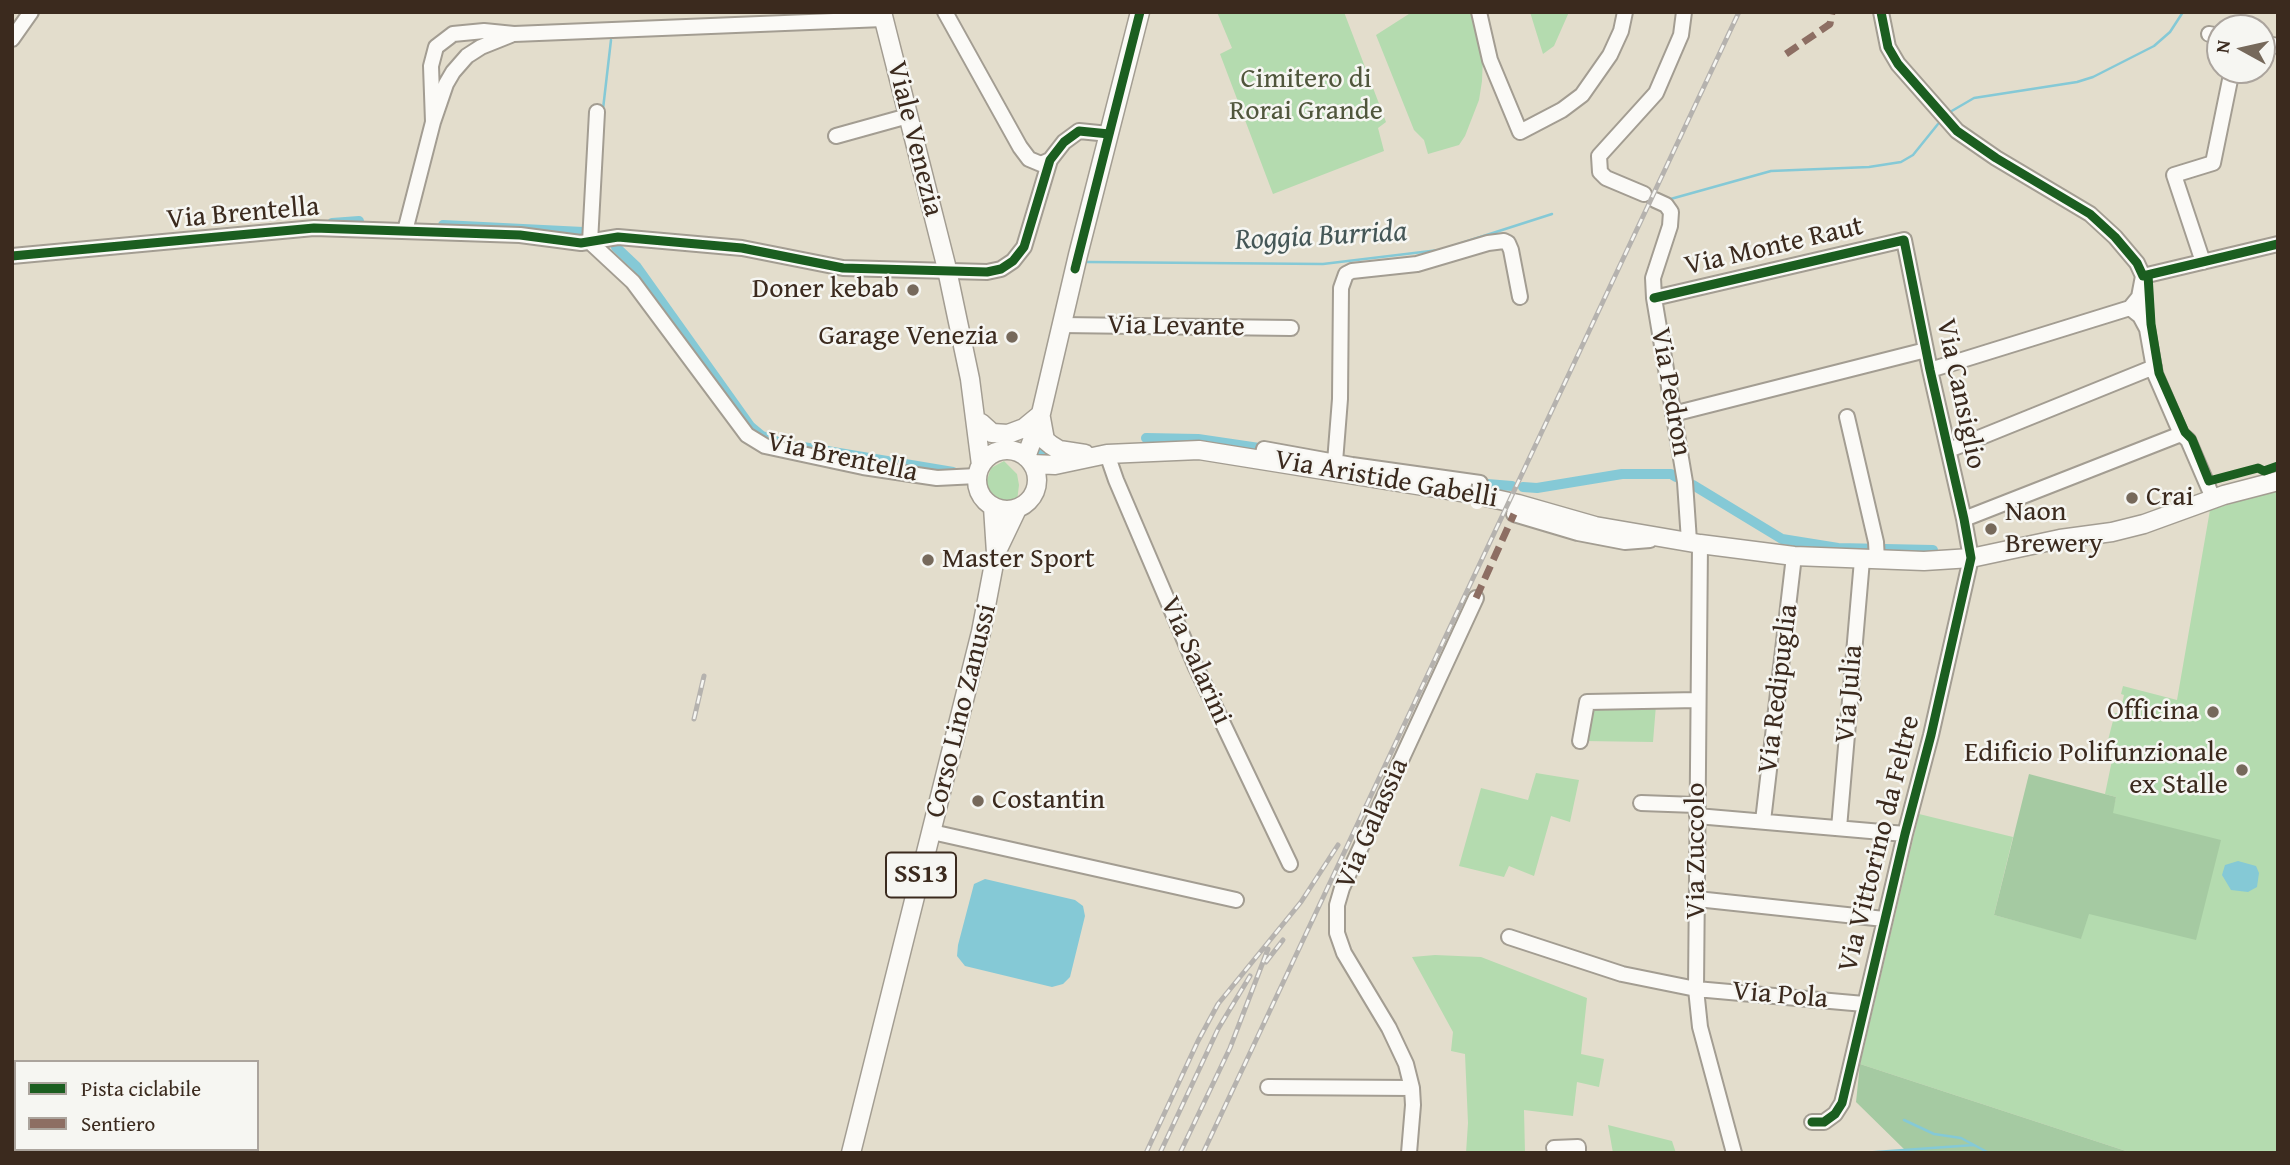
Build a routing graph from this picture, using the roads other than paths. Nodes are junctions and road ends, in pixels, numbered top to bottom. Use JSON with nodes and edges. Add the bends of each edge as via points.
{"nodes":[{"id":1,"x":31,"y":12,"type":"edge"},
{"id":2,"x":945,"y":12,"type":"edge"},
{"id":3,"x":1140,"y":12,"type":"edge"},
{"id":4,"x":1479,"y":12,"type":"edge"},
{"id":5,"x":1625,"y":12,"type":"edge"},
{"id":6,"x":1684,"y":12,"type":"edge"},
{"id":7,"x":1881,"y":12,"type":"edge"},
{"id":8,"x":883,"y":16,"type":"edge"},
{"id":9,"x":514,"y":34,"type":"junction"},
{"id":10,"x":12,"y":39,"type":"edge"},
{"id":11,"x":439,"y":82,"type":"junction"},
{"id":12,"x":2229,"y":84,"type":"edge"},
{"id":13,"x":597,"y":111,"type":"dead end"},
{"id":14,"x":908,"y":117,"type":"junction"},
{"id":15,"x":1109,"y":134,"type":"junction"},
{"id":16,"x":836,"y":136,"type":"dead end"},
{"id":17,"x":1050,"y":160,"type":"junction"},
{"id":18,"x":405,"y":231,"type":"junction"},
{"id":19,"x":590,"y":235,"type":"junction"},
{"id":20,"x":1904,"y":240,"type":"joint"},
{"id":21,"x":2278,"y":244,"type":"edge"},
{"id":22,"x":12,"y":256,"type":"edge"},
{"id":23,"x":2203,"y":262,"type":"junction"},
{"id":24,"x":947,"y":268,"type":"junction"},
{"id":25,"x":2143,"y":276,"type":"junction"},
{"id":26,"x":1520,"y":297,"type":"dead end"},
{"id":27,"x":1654,"y":298,"type":"junction"},
{"id":28,"x":2130,"y":308,"type":"junction"},
{"id":29,"x":1061,"y":326,"type":"junction"},
{"id":30,"x":1291,"y":328,"type":"dead end"},
{"id":31,"x":2147,"y":329,"type":"junction"},
{"id":32,"x":1926,"y":351,"type":"junction"},
{"id":33,"x":2154,"y":367,"type":"junction"},
{"id":34,"x":1930,"y":370,"type":"junction"},
{"id":35,"x":972,"y":397,"type":"junction"},
{"id":36,"x":1041,"y":414,"type":"junction"},
{"id":37,"x":1673,"y":414,"type":"junction"},
{"id":38,"x":1847,"y":417,"type":"dead end"},
{"id":39,"x":981,"y":424,"type":"junction"},
{"id":40,"x":2181,"y":434,"type":"junction"},
{"id":41,"x":1005,"y":450,"type":"junction"},
{"id":42,"x":1949,"y":450,"type":"junction"},
{"id":43,"x":1103,"y":455,"type":"junction"},
{"id":44,"x":1029,"y":461,"type":"junction"},
{"id":45,"x":1070,"y":463,"type":"junction"},
{"id":46,"x":1339,"y":467,"type":"junction"},
{"id":47,"x":979,"y":470,"type":"junction"},
{"id":48,"x":2278,"y":475,"type":"edge"},
{"id":49,"x":2278,"y":481,"type":"edge"},
{"id":50,"x":1036,"y":487,"type":"junction"},
{"id":51,"x":2238,"y":491,"type":"junction"},
{"id":52,"x":2213,"y":498,"type":"junction"},
{"id":53,"x":993,"y":507,"type":"junction"},
{"id":54,"x":1017,"y":509,"type":"junction"},
{"id":55,"x":1514,"y":514,"type":"dead end"},
{"id":56,"x":1964,"y":519,"type":"junction"},
{"id":57,"x":1669,"y":539,"type":"junction"},
{"id":58,"x":1695,"y":543,"type":"junction"},
{"id":59,"x":996,"y":553,"type":"junction"},
{"id":60,"x":1873,"y":553,"type":"junction"},
{"id":61,"x":1794,"y":556,"type":"junction"},
{"id":62,"x":1971,"y":558,"type":"junction"},
{"id":63,"x":1476,"y":598,"type":"dead end"},
{"id":64,"x":1698,"y":700,"type":"junction"},
{"id":65,"x":1580,"y":741,"type":"dead end"},
{"id":66,"x":1641,"y":803,"type":"dead end"},
{"id":67,"x":1696,"y":810,"type":"junction"},
{"id":68,"x":1763,"y":821,"type":"junction"},
{"id":69,"x":1839,"y":828,"type":"junction"},
{"id":70,"x":932,"y":832,"type":"junction"},
{"id":71,"x":1905,"y":834,"type":"junction"},
{"id":72,"x":1290,"y":864,"type":"dead end"},
{"id":73,"x":1696,"y":898,"type":"junction"},
{"id":74,"x":1236,"y":900,"type":"dead end"},
{"id":75,"x":1884,"y":919,"type":"junction"},
{"id":76,"x":1510,"y":937,"type":"dead end"},
{"id":77,"x":1696,"y":989,"type":"junction"},
{"id":78,"x":1864,"y":1004,"type":"junction"},
{"id":79,"x":1268,"y":1087,"type":"dead end"},
{"id":80,"x":1412,"y":1087,"type":"junction"},
{"id":81,"x":1812,"y":1122,"type":"dead end"},
{"id":82,"x":1554,"y":1148,"type":"dead end"},
{"id":83,"x":851,"y":1153,"type":"edge"},
{"id":84,"x":1409,"y":1153,"type":"edge"},
{"id":85,"x":1578,"y":1153,"type":"edge"},
{"id":86,"x":1734,"y":1153,"type":"edge"}],
"edges":[{"from":1,"to":10,"type":"street"},
{"from":2,"to":17,"type":"street","via":[[1029,159],[1041,164]]},
{"from":3,"to":15,"type":"main road"},
{"from":4,"to":5,"type":"street","via":[[1490,60],[1520,132],[1582,95],[1610,55]]},
{"from":6,"to":27,"type":"street","name":"Via Pedron","via":[[1681,35],[1656,93],[1599,156],[1600,172],[1606,178],[1671,212],[1653,278]]},
{"from":7,"to":25,"type":"street","via":[[1888,47],[1898,64],[1957,131],[2090,214],[2137,263]]},
{"from":8,"to":9,"type":"street"},
{"from":8,"to":14,"type":"main road","name":"Viale Venezia"},
{"from":9,"to":11,"type":"street","via":[[481,47]]},
{"from":9,"to":11,"type":"street","via":[[453,34],[436,47],[430,66]]},
{"from":11,"to":18,"type":"street"},
{"from":12,"to":23,"type":"street","via":[[2213,163],[2174,175]]},
{"from":13,"to":19,"type":"street"},
{"from":14,"to":16,"type":"street"},
{"from":14,"to":24,"type":"main road","name":"Viale Venezia"},
{"from":15,"to":17,"type":"street","via":[[1079,131]]},
{"from":15,"to":29,"type":"main road"},
{"from":17,"to":24,"type":"street","via":[[1024,247],[1013,261],[987,272]]},
{"from":18,"to":19,"type":"street","name":"Via Brentella","via":[[520,235],[581,243]]},
{"from":18,"to":22,"type":"street","name":"Via Brentella","via":[[312,229]]},
{"from":19,"to":24,"type":"street","via":[[741,248],[843,268]]},
{"from":19,"to":47,"type":"street","name":"Via Brentella","via":[[633,282],[747,435],[765,446],[937,478]]},
{"from":20,"to":27,"type":"street","name":"Via Monte Raut"},
{"from":20,"to":32,"type":"street","name":"Via Cansiglio"},
{"from":21,"to":23,"type":"street"},
{"from":23,"to":25,"type":"street"},
{"from":24,"to":35,"type":"main road","name":"Viale Venezia"},
{"from":25,"to":28,"type":"street","via":[[2139,297]]},
{"from":25,"to":31,"type":"street"},
{"from":26,"to":46,"type":"street","via":[[1511,250],[1504,241],[1344,276]]},
{"from":27,"to":37,"type":"street","name":"Via Pedron"},
{"from":28,"to":31,"type":"street"},
{"from":28,"to":34,"type":"street"},
{"from":29,"to":30,"type":"street","name":"Via Levante"},
{"from":29,"to":36,"type":"main road"},
{"from":31,"to":33,"type":"street"},
{"from":32,"to":34,"type":"street","name":"Via Cansiglio"},
{"from":32,"to":37,"type":"street"},
{"from":33,"to":40,"type":"street"},
{"from":33,"to":42,"type":"street"},
{"from":34,"to":42,"type":"street","name":"Via Cansiglio"},
{"from":35,"to":39,"type":"main road"},
{"from":35,"to":47,"type":"main road"},
{"from":36,"to":39,"type":"main road","via":[[1008,434],[992,433]]},
{"from":36,"to":41,"type":"main road","via":[[1026,435]]},
{"from":36,"to":43,"type":"main road","name":"Via Aristide Gabelli","via":[[1045,440],[1051,445],[1073,454]]},
{"from":36,"to":44,"type":"main road"},
{"from":37,"to":58,"type":"street","name":"Via Pedron"},
{"from":38,"to":60,"type":"street","name":"Via Julia"},
{"from":39,"to":41,"type":"main road"},
{"from":40,"to":52,"type":"street","via":[[2188,440]]},
{"from":40,"to":56,"type":"street"},
{"from":41,"to":44,"type":"main road"},
{"from":41,"to":47,"type":"main road","via":[[986,458]]},
{"from":42,"to":56,"type":"street","name":"Via Cansiglio"},
{"from":43,"to":45,"type":"main road","name":"Via Aristide Gabelli"},
{"from":43,"to":46,"type":"main road","name":"Via Aristide Gabelli","via":[[1199,450]]},
{"from":43,"to":72,"type":"street","name":"Via Salarini","via":[[1195,665]]},
{"from":44,"to":45,"type":"main road","name":"Via Aristide Gabelli"},
{"from":44,"to":50,"type":"main road","via":[[1036,471]]},
{"from":45,"to":50,"type":"main road","name":"Via Aristide Gabelli"},
{"from":46,"to":46,"type":"street","bridge":true,"via":[[1342,480],[1477,502],[1480,483]]},
{"from":46,"to":57,"type":"main road","name":"Via Aristide Gabelli"},
{"from":47,"to":53,"type":"main road","via":[[979,491]]},
{"from":48,"to":51,"type":"main road","name":"Via Aristide Gabelli"},
{"from":49,"to":51,"type":"main road","name":"Via Aristide Gabelli"},
{"from":50,"to":54,"type":"main road","via":[[1029,501]]},
{"from":51,"to":52,"type":"main road","name":"Via Aristide Gabelli"},
{"from":52,"to":62,"type":"main road","name":"Via Aristide Gabelli","via":[[2112,532]]},
{"from":53,"to":54,"type":"main road"},
{"from":53,"to":59,"type":"main road","name":"Corso Lino Zanussi"},
{"from":54,"to":59,"type":"main road","name":"Corso Lino Zanussi"},
{"from":55,"to":57,"type":"street","name":"Via Aristide Gabelli","via":[[1625,542]]},
{"from":56,"to":62,"type":"street","name":"Via Cansiglio"},
{"from":57,"to":58,"type":"main road","name":"Via Aristide Gabelli"},
{"from":58,"to":61,"type":"main road","name":"Via Aristide Gabelli"},
{"from":58,"to":64,"type":"street","name":"Via Zuccolo"},
{"from":59,"to":70,"type":"main road","name":"Corso Lino Zanussi","number":"SS13"},
{"from":60,"to":61,"type":"main road","name":"Via Aristide Gabelli"},
{"from":60,"to":62,"type":"main road","name":"Via Aristide Gabelli","via":[[1924,561]]},
{"from":60,"to":69,"type":"street","name":"Via Julia"},
{"from":61,"to":68,"type":"street","name":"Via Redipuglia"},
{"from":62,"to":71,"type":"street","name":"Via Vittorino da Feltre"},
{"from":63,"to":80,"type":"street","name":"Via Galassia","via":[[1337,905],[1337,933],[1344,953],[1389,1028]]},
{"from":64,"to":65,"type":"street","via":[[1587,702]]},
{"from":64,"to":67,"type":"street","name":"Via Zuccolo"},
{"from":66,"to":67,"type":"street"},
{"from":67,"to":68,"type":"street"},
{"from":67,"to":73,"type":"street","name":"Via Zuccolo"},
{"from":68,"to":69,"type":"street"},
{"from":69,"to":71,"type":"street"},
{"from":70,"to":74,"type":"street"},
{"from":70,"to":83,"type":"main road","name":"Corso Lino Zanussi","number":"SS13"},
{"from":71,"to":75,"type":"street","name":"Via Vittorino da Feltre"},
{"from":73,"to":75,"type":"street"},
{"from":73,"to":77,"type":"street","name":"Via Zuccolo"},
{"from":75,"to":78,"type":"street","name":"Via Vittorino da Feltre"},
{"from":76,"to":77,"type":"street","name":"Via Pola","via":[[1622,974]]},
{"from":77,"to":78,"type":"street","name":"Via Pola"},
{"from":77,"to":86,"type":"street","name":"Via Zuccolo","via":[[1700,1027]]},
{"from":78,"to":81,"type":"street","name":"Via Vittorino da Feltre","via":[[1842,1103],[1824,1122]]},
{"from":79,"to":80,"type":"street"},
{"from":80,"to":84,"type":"street","name":"Via Galassia"},
{"from":82,"to":85,"type":"street","via":[[1578,1147]]}]}
